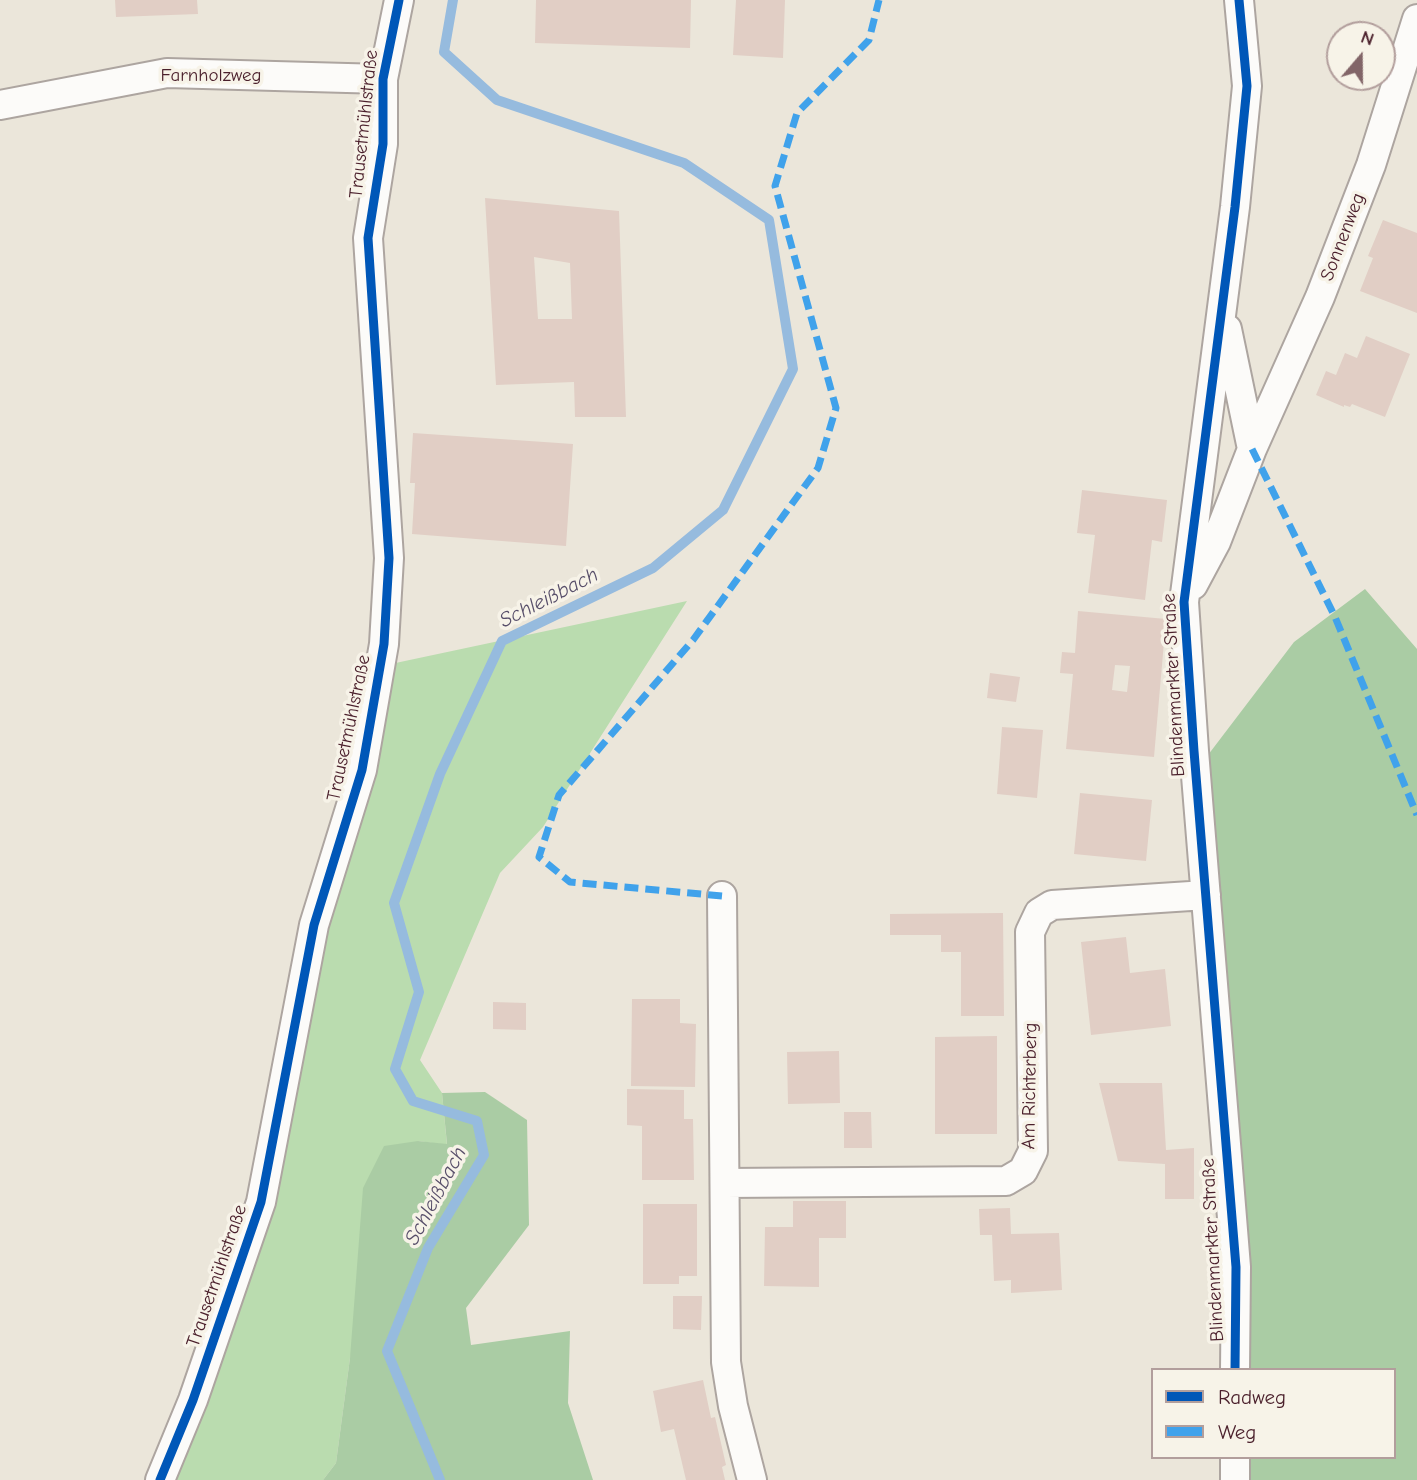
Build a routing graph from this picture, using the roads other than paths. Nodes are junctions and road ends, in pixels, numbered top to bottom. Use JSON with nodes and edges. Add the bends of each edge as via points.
{"nodes":[{"id":1,"x":399,"y":0,"type":"edge"},
{"id":2,"x":1239,"y":0,"type":"edge"},
{"id":3,"x":1417,"y":19,"type":"edge"},
{"id":4,"x":383,"y":79,"type":"junction"},
{"id":5,"x":0,"y":105,"type":"edge"},
{"id":6,"x":1222,"y":307,"type":"junction"},
{"id":7,"x":1252,"y":449,"type":"junction"},
{"id":8,"x":1184,"y":602,"type":"junction"},
{"id":9,"x":722,"y":895,"type":"dead end"},
{"id":10,"x":1206,"y":895,"type":"junction"},
{"id":11,"x":725,"y":1183,"type":"junction"},
{"id":12,"x":1236,"y":1368,"type":"edge"},
{"id":13,"x":1235,"y":1459,"type":"edge"},
{"id":14,"x":160,"y":1480,"type":"edge"},
{"id":15,"x":752,"y":1480,"type":"edge"},
{"id":16,"x":1235,"y":1480,"type":"edge"}],
"edges":[{"from":1,"to":4,"type":"street","name":"Trausetmühlstraße"},
{"from":2,"to":6,"type":"street","name":"Blindenmarkter Straße","via":[[1247,86]]},
{"from":3,"to":7,"type":"street","name":"Sonnenweg","via":[[1366,177],[1320,297]]},
{"from":4,"to":5,"type":"street","name":"Farnholzweg","via":[[166,73]]},
{"from":4,"to":14,"type":"street","name":"Trausetmühlstraße","via":[[383,144],[368,238],[389,558],[384,644],[362,769],[314,925],[261,1202]]},
{"from":6,"to":7,"type":"street"},
{"from":6,"to":8,"type":"street","name":"Blindenmarkter Straße"},
{"from":7,"to":8,"type":"street","name":"Sonnenweg","via":[[1216,542]]},
{"from":8,"to":10,"type":"street","name":"Blindenmarkter Straße"},
{"from":9,"to":11,"type":"street"},
{"from":10,"to":11,"type":"street","name":"Am Richterberg","via":[[1052,905],[1039,913],[1030,932],[1033,1150],[1023,1171],[1006,1181]]},
{"from":10,"to":12,"type":"street","name":"Blindenmarkter Straße","via":[[1236,1267]]},
{"from":11,"to":15,"type":"street","via":[[726,1362]]},
{"from":13,"to":16,"type":"street"}]}
